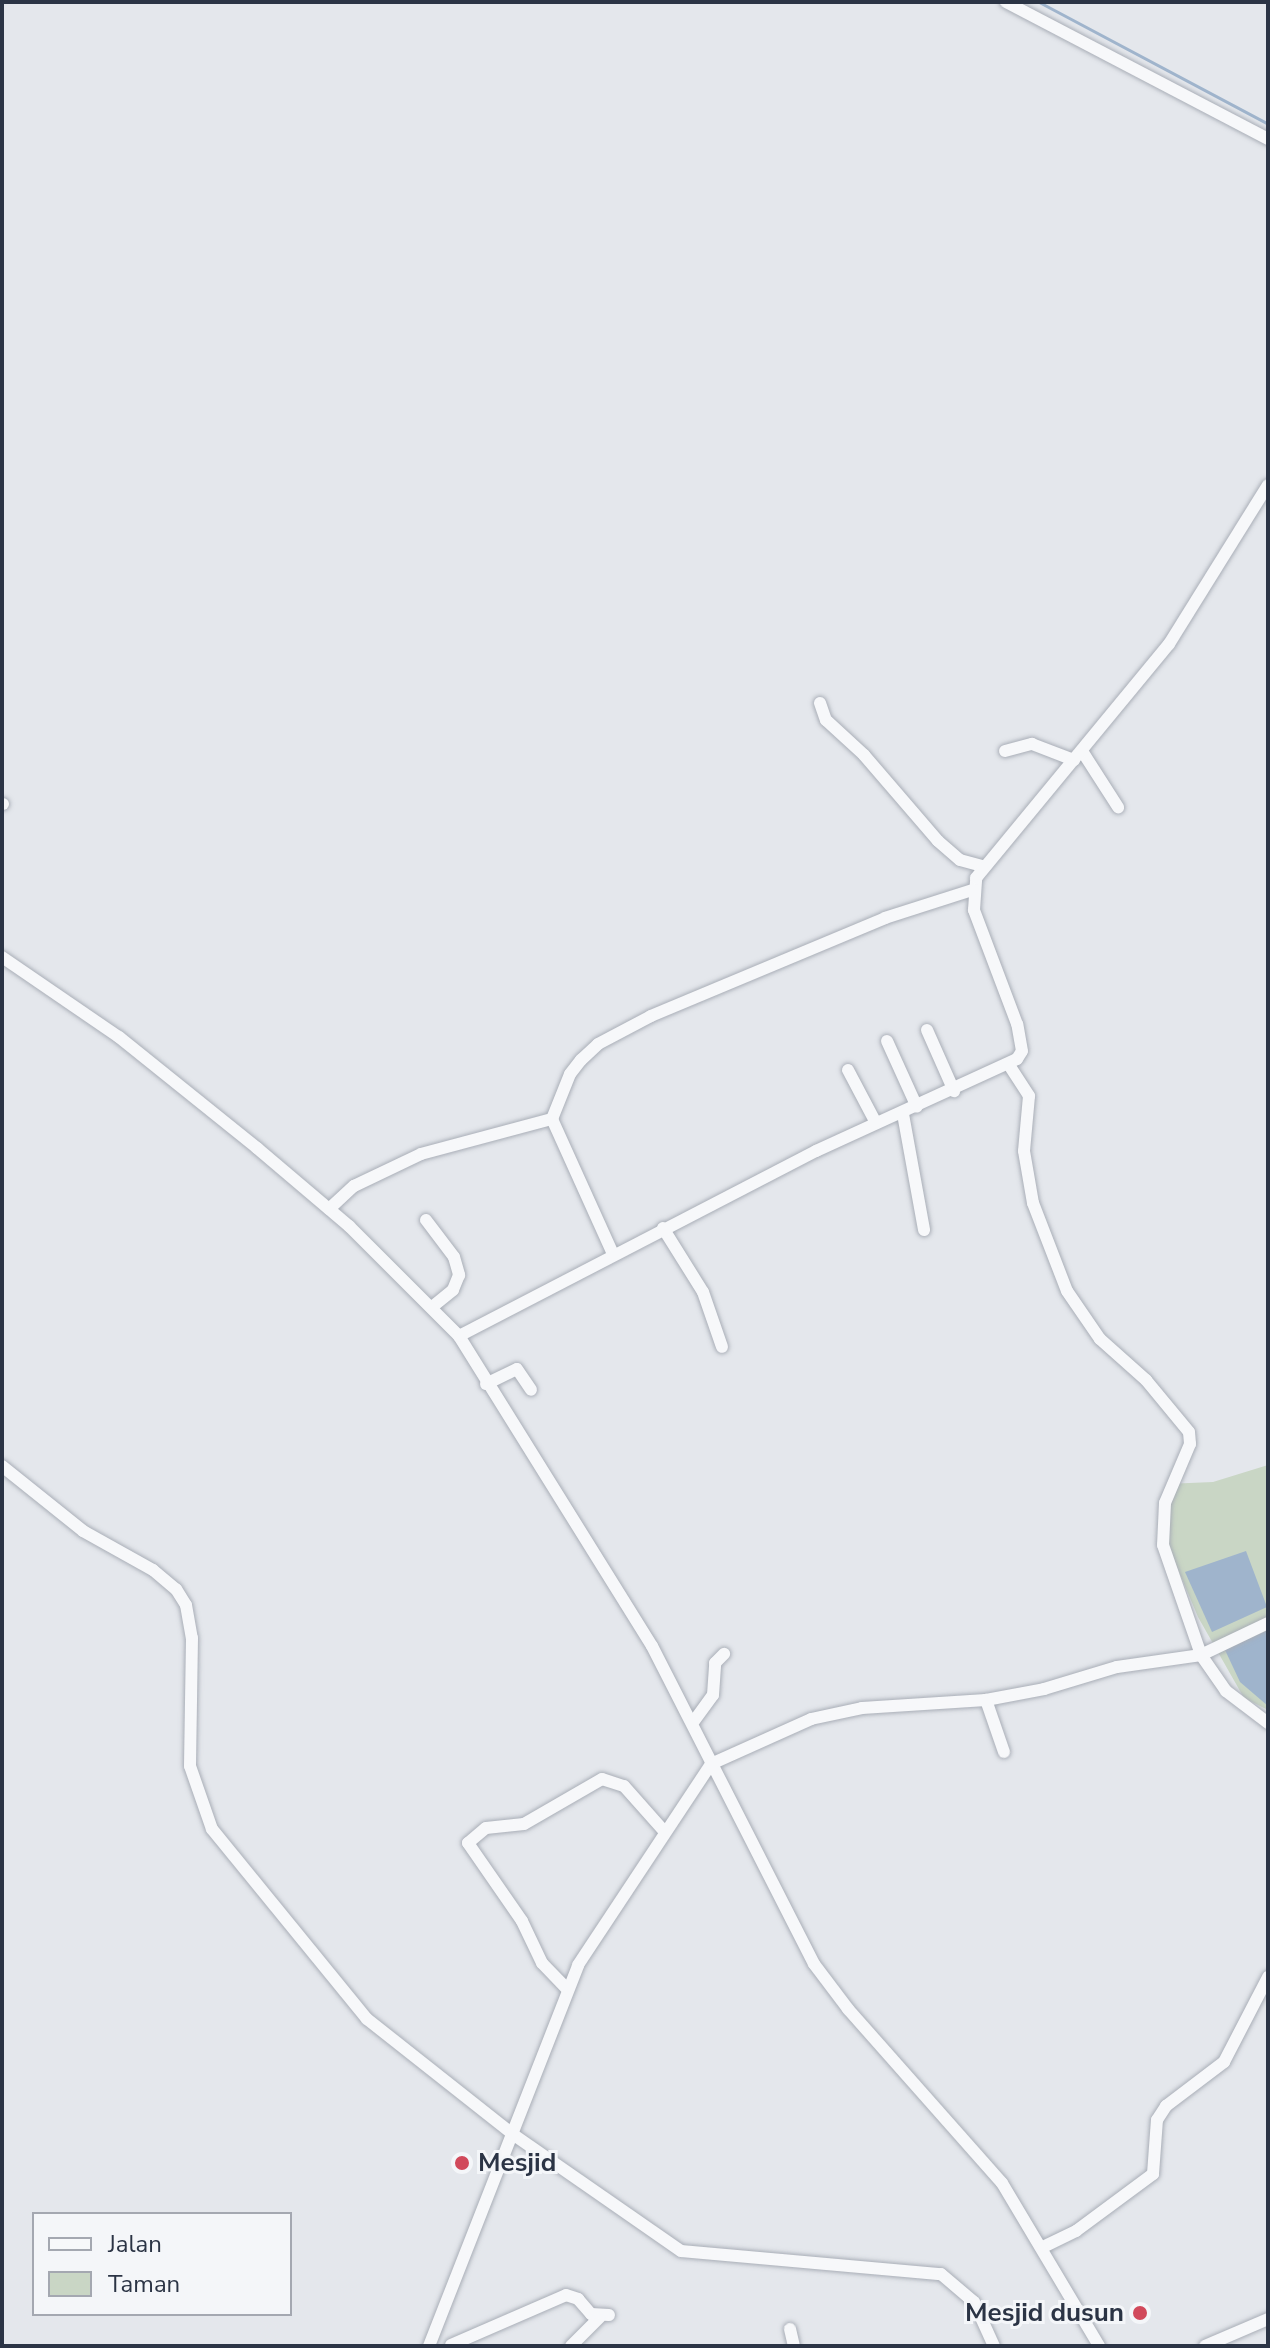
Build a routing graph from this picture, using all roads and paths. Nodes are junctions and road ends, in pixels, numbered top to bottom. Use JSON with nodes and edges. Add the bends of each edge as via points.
{"nodes":[{"id":1,"x":1006,"y":2,"type":"edge"},
{"id":2,"x":1268,"y":139,"type":"edge"},
{"id":3,"x":1268,"y":485,"type":"edge"},
{"id":4,"x":820,"y":703,"type":"dead end"},
{"id":5,"x":1005,"y":751,"type":"dead end"},
{"id":6,"x":1078,"y":755,"type":"junction"},
{"id":7,"x":1118,"y":807,"type":"dead end"},
{"id":8,"x":982,"y":866,"type":"junction"},
{"id":9,"x":972,"y":890,"type":"junction"},
{"id":10,"x":2,"y":957,"type":"edge"},
{"id":11,"x":927,"y":1030,"type":"dead end"},
{"id":12,"x":887,"y":1041,"type":"dead end"},
{"id":13,"x":1009,"y":1065,"type":"junction"},
{"id":14,"x":848,"y":1070,"type":"dead end"},
{"id":15,"x":954,"y":1091,"type":"junction"},
{"id":16,"x":917,"y":1107,"type":"junction"},
{"id":17,"x":903,"y":1114,"type":"junction"},
{"id":18,"x":552,"y":1119,"type":"junction"},
{"id":19,"x":876,"y":1123,"type":"junction"},
{"id":20,"x":329,"y":1209,"type":"junction"},
{"id":21,"x":426,"y":1220,"type":"dead end"},
{"id":22,"x":663,"y":1228,"type":"junction"},
{"id":23,"x":924,"y":1230,"type":"dead end"},
{"id":24,"x":613,"y":1254,"type":"junction"},
{"id":25,"x":433,"y":1306,"type":"junction"},
{"id":26,"x":459,"y":1336,"type":"junction"},
{"id":27,"x":722,"y":1347,"type":"dead end"},
{"id":28,"x":486,"y":1384,"type":"junction"},
{"id":29,"x":531,"y":1390,"type":"dead end"},
{"id":30,"x":2,"y":1466,"type":"edge"},
{"id":31,"x":1268,"y":1623,"type":"edge"},
{"id":32,"x":724,"y":1654,"type":"dead end"},
{"id":33,"x":1201,"y":1655,"type":"junction"},
{"id":34,"x":986,"y":1700,"type":"junction"},
{"id":35,"x":694,"y":1721,"type":"junction"},
{"id":36,"x":1268,"y":1723,"type":"edge"},
{"id":37,"x":1004,"y":1752,"type":"dead end"},
{"id":38,"x":715,"y":1761,"type":"junction"},
{"id":39,"x":664,"y":1831,"type":"junction"},
{"id":40,"x":1268,"y":1977,"type":"edge"},
{"id":41,"x":568,"y":1990,"type":"junction"},
{"id":42,"x":514,"y":2135,"type":"junction"},
{"id":43,"x":1043,"y":2247,"type":"junction"},
{"id":44,"x":1268,"y":2319,"type":"edge"},
{"id":45,"x":790,"y":2329,"type":"dead end"},
{"id":46,"x":434,"y":2333,"type":"junction"},
{"id":47,"x":429,"y":2346,"type":"edge"},
{"id":48,"x":451,"y":2346,"type":"edge"},
{"id":49,"x":571,"y":2346,"type":"edge"},
{"id":50,"x":794,"y":2346,"type":"edge"},
{"id":51,"x":994,"y":2346,"type":"edge"},
{"id":52,"x":1099,"y":2346,"type":"edge"},
{"id":53,"x":1205,"y":2346,"type":"edge"}],
"edges":[{"from":1,"to":2,"type":"street"},
{"from":3,"to":6,"type":"street","via":[[1169,644]]},
{"from":4,"to":8,"type":"street","via":[[826,720],[864,755],[938,841],[960,860]]},
{"from":5,"to":6,"type":"street","via":[[1032,744]]},
{"from":6,"to":7,"type":"street"},
{"from":6,"to":8,"type":"street"},
{"from":8,"to":9,"type":"street"},
{"from":9,"to":13,"type":"street","via":[[974,910],[1021,1041],[1022,1051]]},
{"from":9,"to":18,"type":"street","via":[[885,918],[623,1029],[598,1044],[570,1074]]},
{"from":10,"to":20,"type":"street","via":[[119,1037]]},
{"from":11,"to":15,"type":"street"},
{"from":12,"to":16,"type":"street"},
{"from":13,"to":15,"type":"street"},
{"from":13,"to":33,"type":"street","via":[[1029,1096],[1024,1151],[1033,1203],[1067,1291],[1100,1339],[1146,1380],[1189,1432],[1190,1444],[1165,1503],[1163,1545]]},
{"from":14,"to":19,"type":"street"},
{"from":15,"to":16,"type":"street"},
{"from":16,"to":17,"type":"street"},
{"from":17,"to":19,"type":"street"},
{"from":17,"to":23,"type":"street"},
{"from":18,"to":20,"type":"street","via":[[421,1154],[354,1186]]},
{"from":18,"to":24,"type":"street"},
{"from":19,"to":22,"type":"street"},
{"from":20,"to":25,"type":"street"},
{"from":21,"to":25,"type":"street","via":[[454,1257],[459,1275],[453,1290]]},
{"from":22,"to":24,"type":"street"},
{"from":22,"to":27,"type":"street","via":[[703,1292]]},
{"from":24,"to":26,"type":"street"},
{"from":25,"to":26,"type":"street"},
{"from":26,"to":28,"type":"street"},
{"from":28,"to":29,"type":"street","via":[[517,1369]]},
{"from":28,"to":35,"type":"street","via":[[623,1597]]},
{"from":30,"to":42,"type":"street","via":[[83,1531],[176,1589],[186,1605],[192,1638],[190,1766],[212,1829],[359,2011]]},
{"from":31,"to":33,"type":"street"},
{"from":32,"to":35,"type":"street","via":[[715,1663],[713,1695]]},
{"from":33,"to":34,"type":"street","via":[[1117,1667]]},
{"from":33,"to":36,"type":"street","via":[[1226,1691]]},
{"from":34,"to":37,"type":"street"},
{"from":34,"to":38,"type":"street","via":[[862,1708],[811,1719]]},
{"from":35,"to":38,"type":"street"},
{"from":38,"to":39,"type":"street"},
{"from":38,"to":43,"type":"street","via":[[801,1942],[829,1988],[1002,2183]]},
{"from":39,"to":41,"type":"street","via":[[594,1938]]},
{"from":39,"to":41,"type":"street","via":[[624,1786],[602,1779],[524,1824],[486,1828],[468,1843],[522,1921],[542,1963]]},
{"from":40,"to":43,"type":"street","via":[[1224,2062],[1166,2106],[1157,2120],[1153,2174],[1076,2231]]},
{"from":41,"to":42,"type":"street"},
{"from":42,"to":46,"type":"street"},
{"from":42,"to":51,"type":"street","via":[[681,2251],[941,2274],[969,2296]]},
{"from":43,"to":52,"type":"street"},
{"from":44,"to":53,"type":"street"},
{"from":45,"to":50,"type":"street"},
{"from":46,"to":47,"type":"street"},
{"from":46,"to":48,"type":"street"},
{"from":48,"to":49,"type":"street","via":[[566,2295],[604,2316]]}]}
